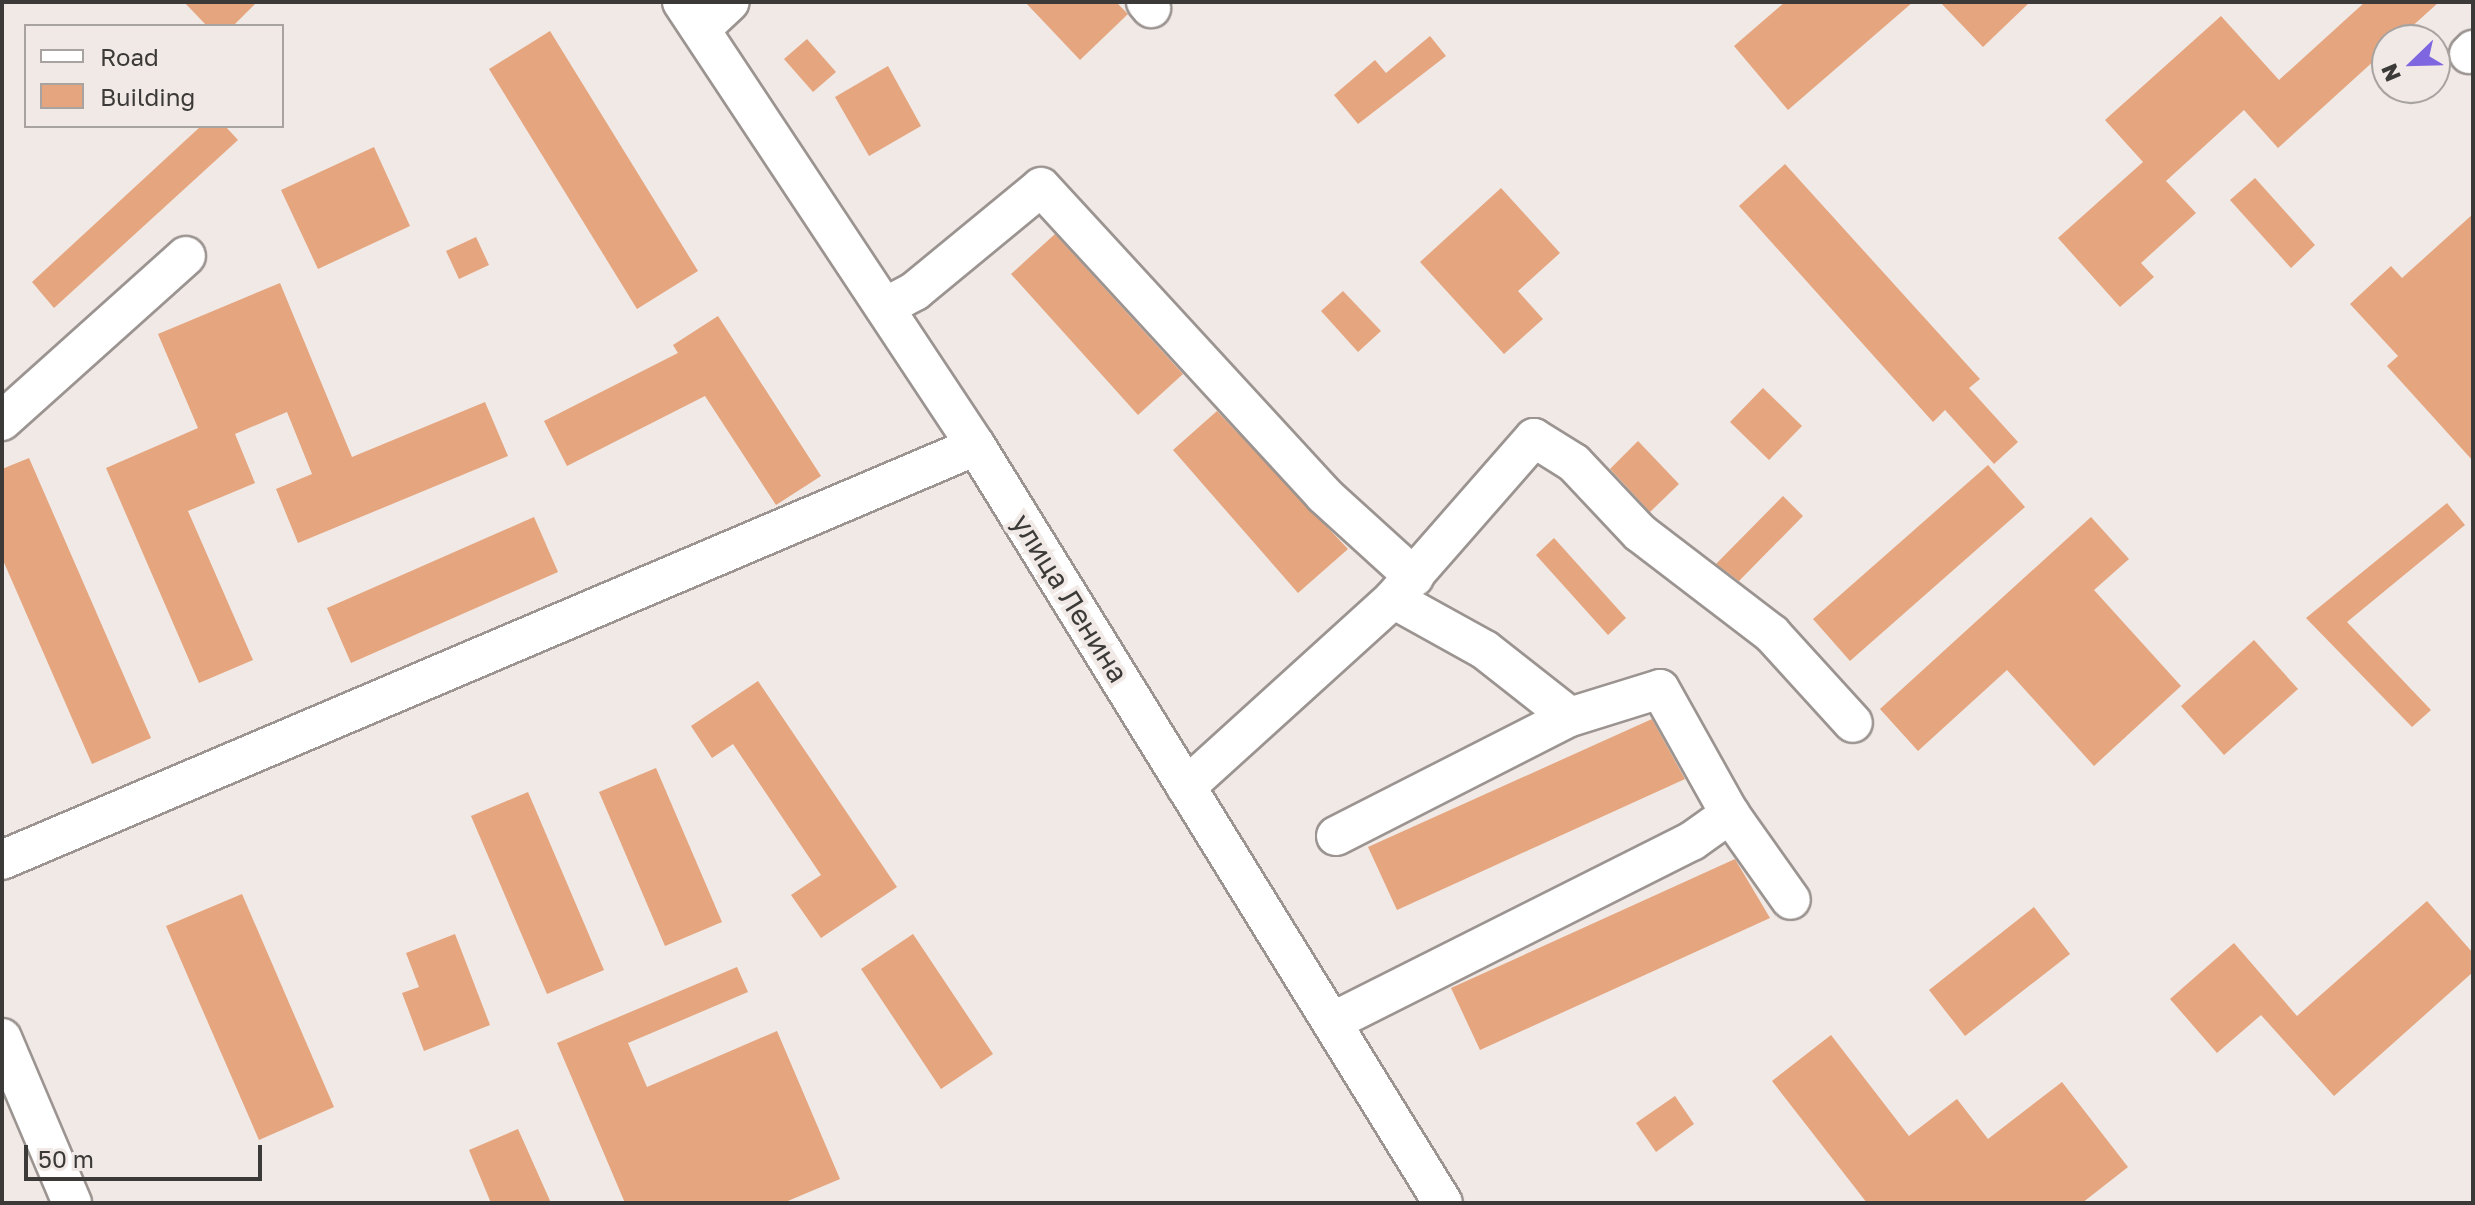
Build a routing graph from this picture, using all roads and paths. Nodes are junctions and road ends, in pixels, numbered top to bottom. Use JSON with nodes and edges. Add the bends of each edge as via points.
{"nodes":[{"id":1,"x":706,"y":10,"type":"edge"},
{"id":2,"x":186,"y":256,"type":"dead end"},
{"id":3,"x":887,"y":306,"type":"junction"},
{"id":4,"x":2,"y":421,"type":"edge"},
{"id":5,"x":976,"y":446,"type":"junction"},
{"id":6,"x":1404,"y":588,"type":"junction"},
{"id":7,"x":1570,"y":717,"type":"junction"},
{"id":8,"x":1853,"y":723,"type":"dead end"},
{"id":9,"x":1186,"y":787,"type":"junction"},
{"id":10,"x":1730,"y":814,"type":"junction"},
{"id":11,"x":1336,"y":836,"type":"dead end"},
{"id":12,"x":2,"y":860,"type":"edge"},
{"id":13,"x":1791,"y":900,"type":"dead end"},
{"id":14,"x":1332,"y":1022,"type":"junction"},
{"id":15,"x":3,"y":1043,"type":"edge"},
{"id":16,"x":72,"y":1203,"type":"edge"},
{"id":17,"x":1443,"y":1203,"type":"edge"}],
"edges":[{"from":1,"to":3,"type":"street","name":"улица Ленина"},
{"from":2,"to":4,"type":"street"},
{"from":3,"to":5,"type":"street","name":"улица Ленина"},
{"from":3,"to":6,"type":"street","via":[[915,291],[1041,187]]},
{"from":5,"to":9,"type":"street","name":"улица Ленина"},
{"from":5,"to":12,"type":"street"},
{"from":6,"to":7,"type":"street"},
{"from":6,"to":8,"type":"street","via":[[1534,438],[1574,463],[1640,533],[1772,634]]},
{"from":6,"to":9,"type":"street"},
{"from":7,"to":10,"type":"street","via":[[1660,689]]},
{"from":7,"to":11,"type":"street"},
{"from":9,"to":14,"type":"street","name":"улица Ленина"},
{"from":10,"to":13,"type":"street"},
{"from":10,"to":14,"type":"street","via":[[1641,868]]},
{"from":14,"to":17,"type":"street","name":"улица Ленина"},
{"from":15,"to":16,"type":"street"}]}
